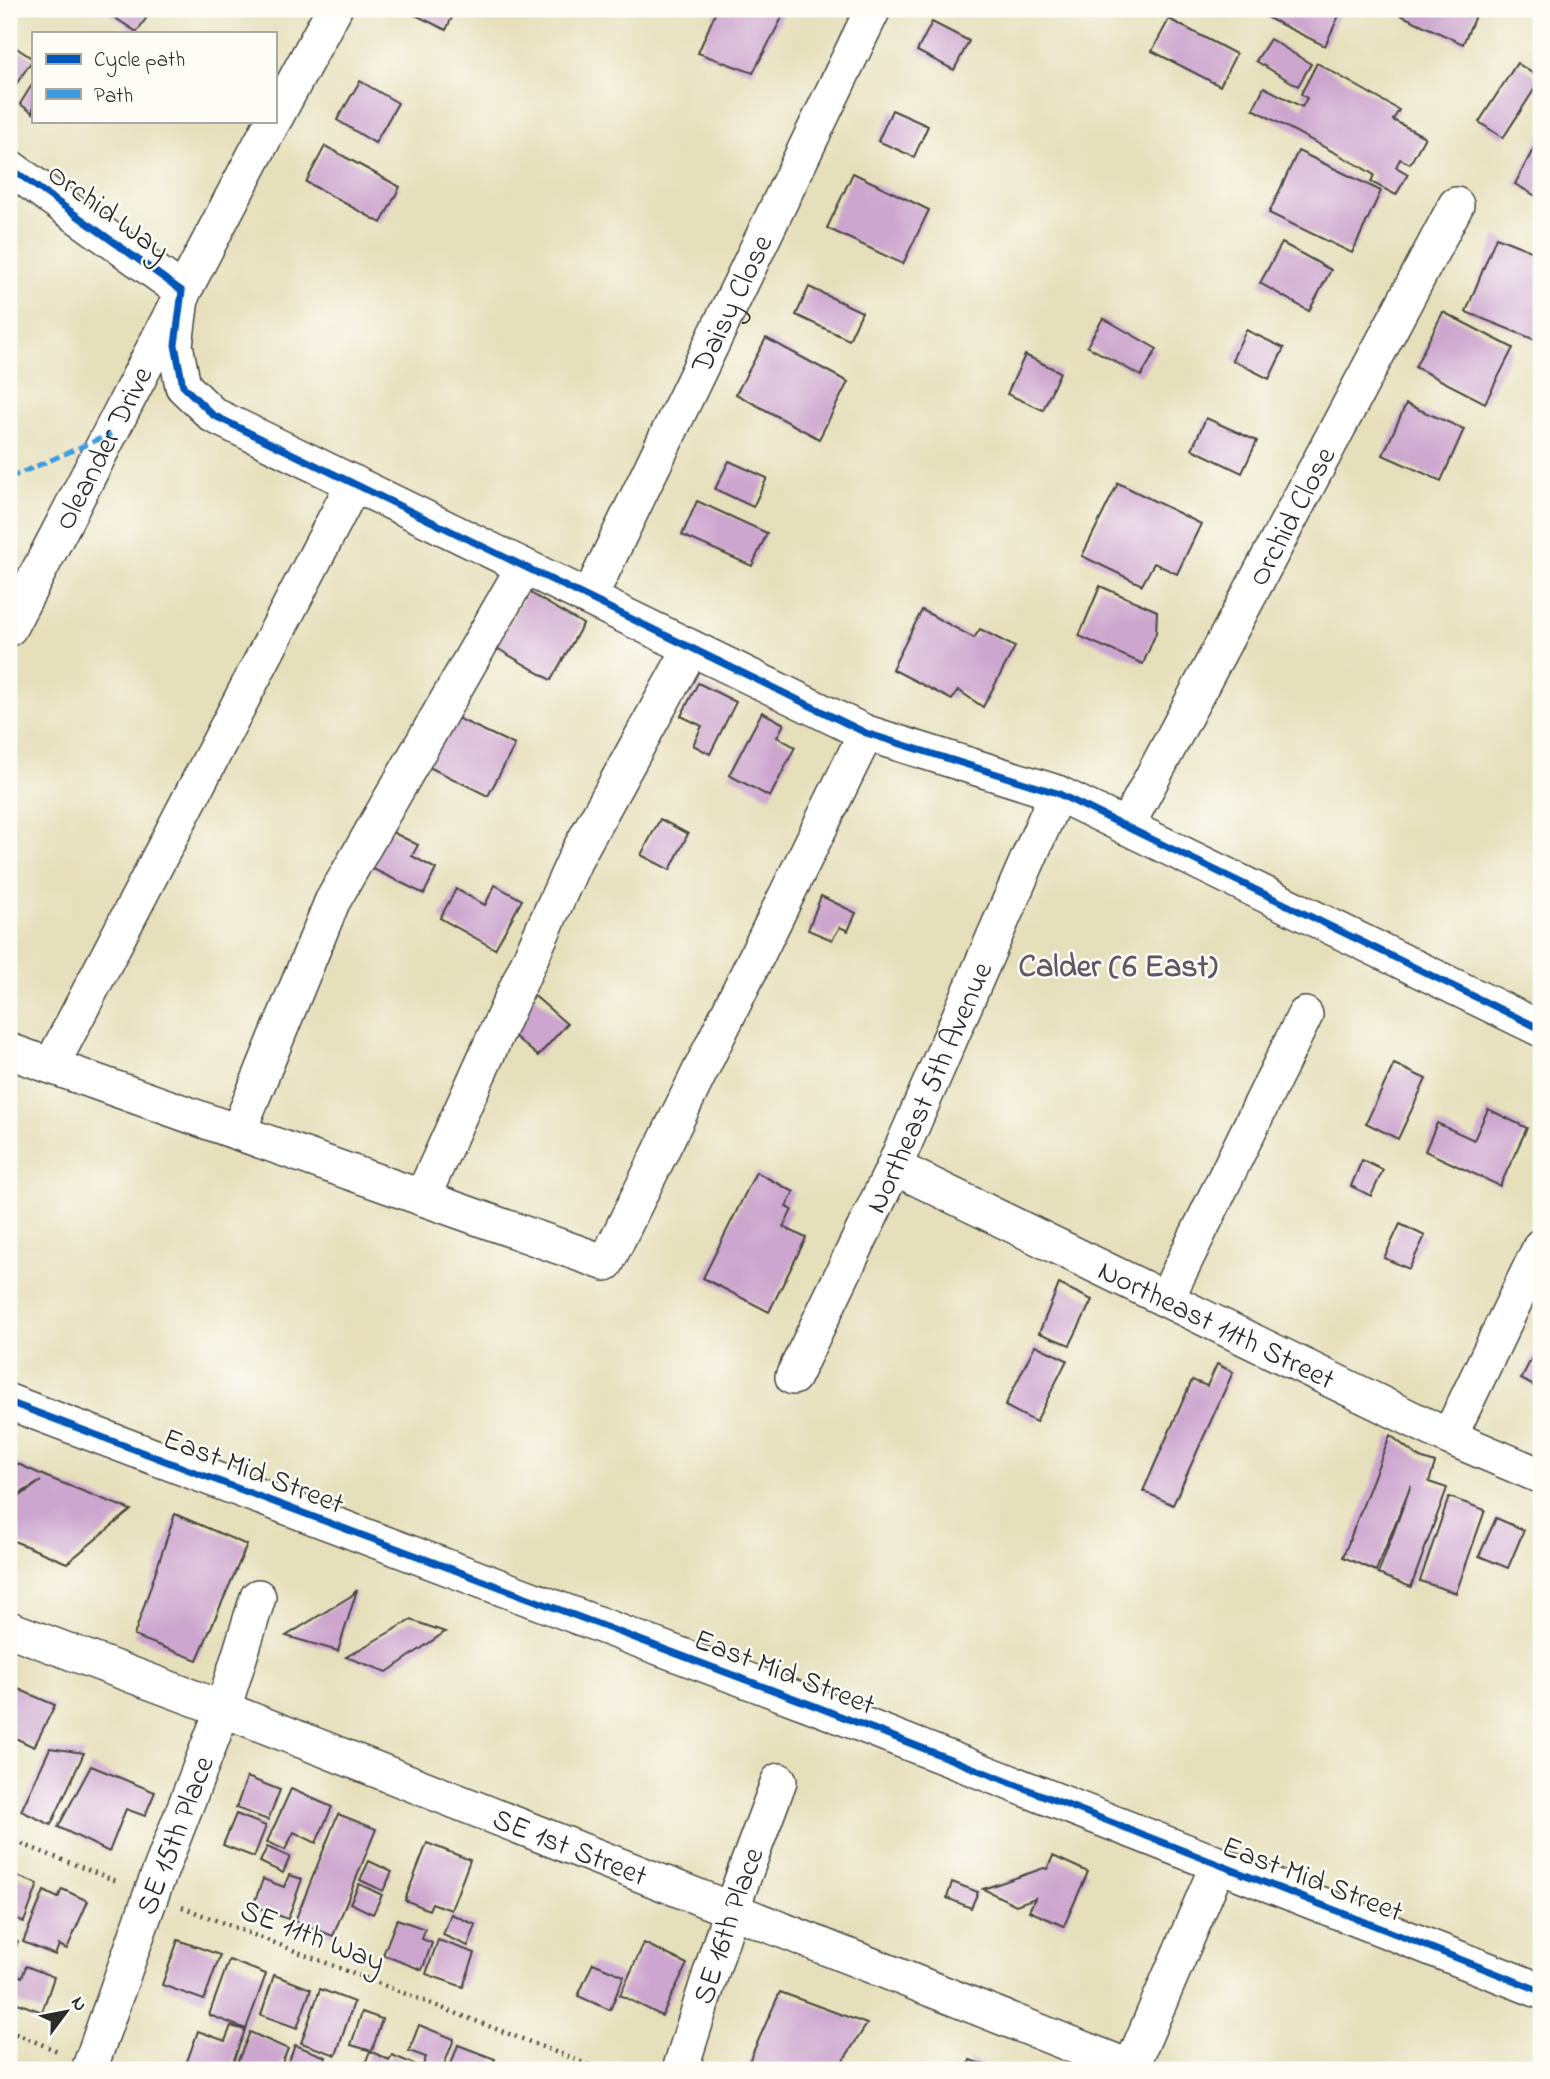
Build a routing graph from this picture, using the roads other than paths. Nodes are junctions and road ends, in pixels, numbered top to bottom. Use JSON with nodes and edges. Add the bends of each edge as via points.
{"nodes":[{"id":1,"x":334,"y":9,"type":"edge"},
{"id":2,"x":873,"y":9,"type":"edge"},
{"id":3,"x":276,"y":116,"type":"edge"},
{"id":4,"x":273,"y":122,"type":"edge"},
{"id":5,"x":9,"y":167,"type":"edge"},
{"id":6,"x":1455,"y":205,"type":"dead end"},
{"id":7,"x":182,"y":291,"type":"junction"},
{"id":8,"x":354,"y":483,"type":"junction"},
{"id":9,"x":524,"y":567,"type":"junction"},
{"id":10,"x":590,"y":598,"type":"junction"},
{"id":11,"x":9,"y":628,"type":"edge"},
{"id":12,"x":691,"y":648,"type":"junction"},
{"id":13,"x":866,"y":733,"type":"junction"},
{"id":14,"x":1056,"y":793,"type":"junction"},
{"id":15,"x":1126,"y":827,"type":"junction"},
{"id":16,"x":1305,"y":1015,"type":"dead end"},
{"id":17,"x":1541,"y":1029,"type":"edge"},
{"id":18,"x":9,"y":1051,"type":"edge"},
{"id":19,"x":51,"y":1066,"type":"junction"},
{"id":20,"x":238,"y":1132,"type":"junction"},
{"id":21,"x":894,"y":1167,"type":"junction"},
{"id":22,"x":422,"y":1198,"type":"junction"},
{"id":23,"x":1541,"y":1246,"type":"edge"},
{"id":24,"x":1166,"y":1299,"type":"junction"},
{"id":25,"x":793,"y":1377,"type":"dead end"},
{"id":26,"x":9,"y":1402,"type":"edge"},
{"id":27,"x":1449,"y":1437,"type":"junction"},
{"id":28,"x":1541,"y":1476,"type":"edge"},
{"id":29,"x":258,"y":1597,"type":"dead end"},
{"id":30,"x":9,"y":1629,"type":"edge"},
{"id":31,"x":223,"y":1709,"type":"junction"},
{"id":32,"x":779,"y":1781,"type":"dead end"},
{"id":33,"x":1218,"y":1865,"type":"junction"},
{"id":34,"x":731,"y":1910,"type":"junction"},
{"id":35,"x":1541,"y":1991,"type":"edge"},
{"id":36,"x":1131,"y":2069,"type":"edge"},
{"id":37,"x":89,"y":2070,"type":"edge"},
{"id":38,"x":680,"y":2070,"type":"edge"}],
"edges":[{"from":1,"to":3,"type":"street","name":"Oleander Drive"},
{"from":2,"to":10,"type":"street","name":"Daisy Close"},
{"from":4,"to":7,"type":"street","name":"Oleander Drive"},
{"from":5,"to":7,"type":"street","name":"Orchid Way"},
{"from":6,"to":15,"type":"street","name":"Orchid Close"},
{"from":7,"to":8,"type":"street","via":[[175,345],[183,386],[213,415]]},
{"from":7,"to":11,"type":"street","name":"Oleander Drive"},
{"from":8,"to":9,"type":"street"},
{"from":8,"to":19,"type":"street"},
{"from":9,"to":10,"type":"street"},
{"from":9,"to":20,"type":"street","via":[[332,902]]},
{"from":10,"to":12,"type":"street"},
{"from":12,"to":13,"type":"street"},
{"from":12,"to":22,"type":"street","via":[[577,855]]},
{"from":13,"to":14,"type":"street"},
{"from":13,"to":22,"type":"street","via":[[606,1263]]},
{"from":14,"to":15,"type":"street"},
{"from":14,"to":21,"type":"street","name":"Northeast 5th Avenue"},
{"from":15,"to":17,"type":"street"},
{"from":16,"to":24,"type":"street"},
{"from":18,"to":19,"type":"street"},
{"from":19,"to":20,"type":"street"},
{"from":20,"to":22,"type":"street"},
{"from":21,"to":24,"type":"street","name":"Northeast 11th Street"},
{"from":21,"to":25,"type":"street","name":"Northeast 5th Avenue"},
{"from":23,"to":27,"type":"street"},
{"from":24,"to":27,"type":"street","name":"Northeast 11th Street"},
{"from":26,"to":33,"type":"street","name":"East Mid Street","via":[[815,1706]]},
{"from":27,"to":28,"type":"street","name":"Northeast 11th Street"},
{"from":29,"to":31,"type":"street","name":"SE 15th Place"},
{"from":30,"to":31,"type":"street","name":"SE 1st Street"},
{"from":31,"to":34,"type":"street","name":"SE 1st Street"},
{"from":31,"to":37,"type":"street","name":"SE 15th Place"},
{"from":32,"to":34,"type":"street","name":"SE 16th Place"},
{"from":33,"to":35,"type":"street","name":"East Mid Street"},
{"from":33,"to":36,"type":"street"},
{"from":34,"to":36,"type":"street","name":"SE 1st Street"},
{"from":34,"to":38,"type":"street","name":"SE 16th Place"}]}
